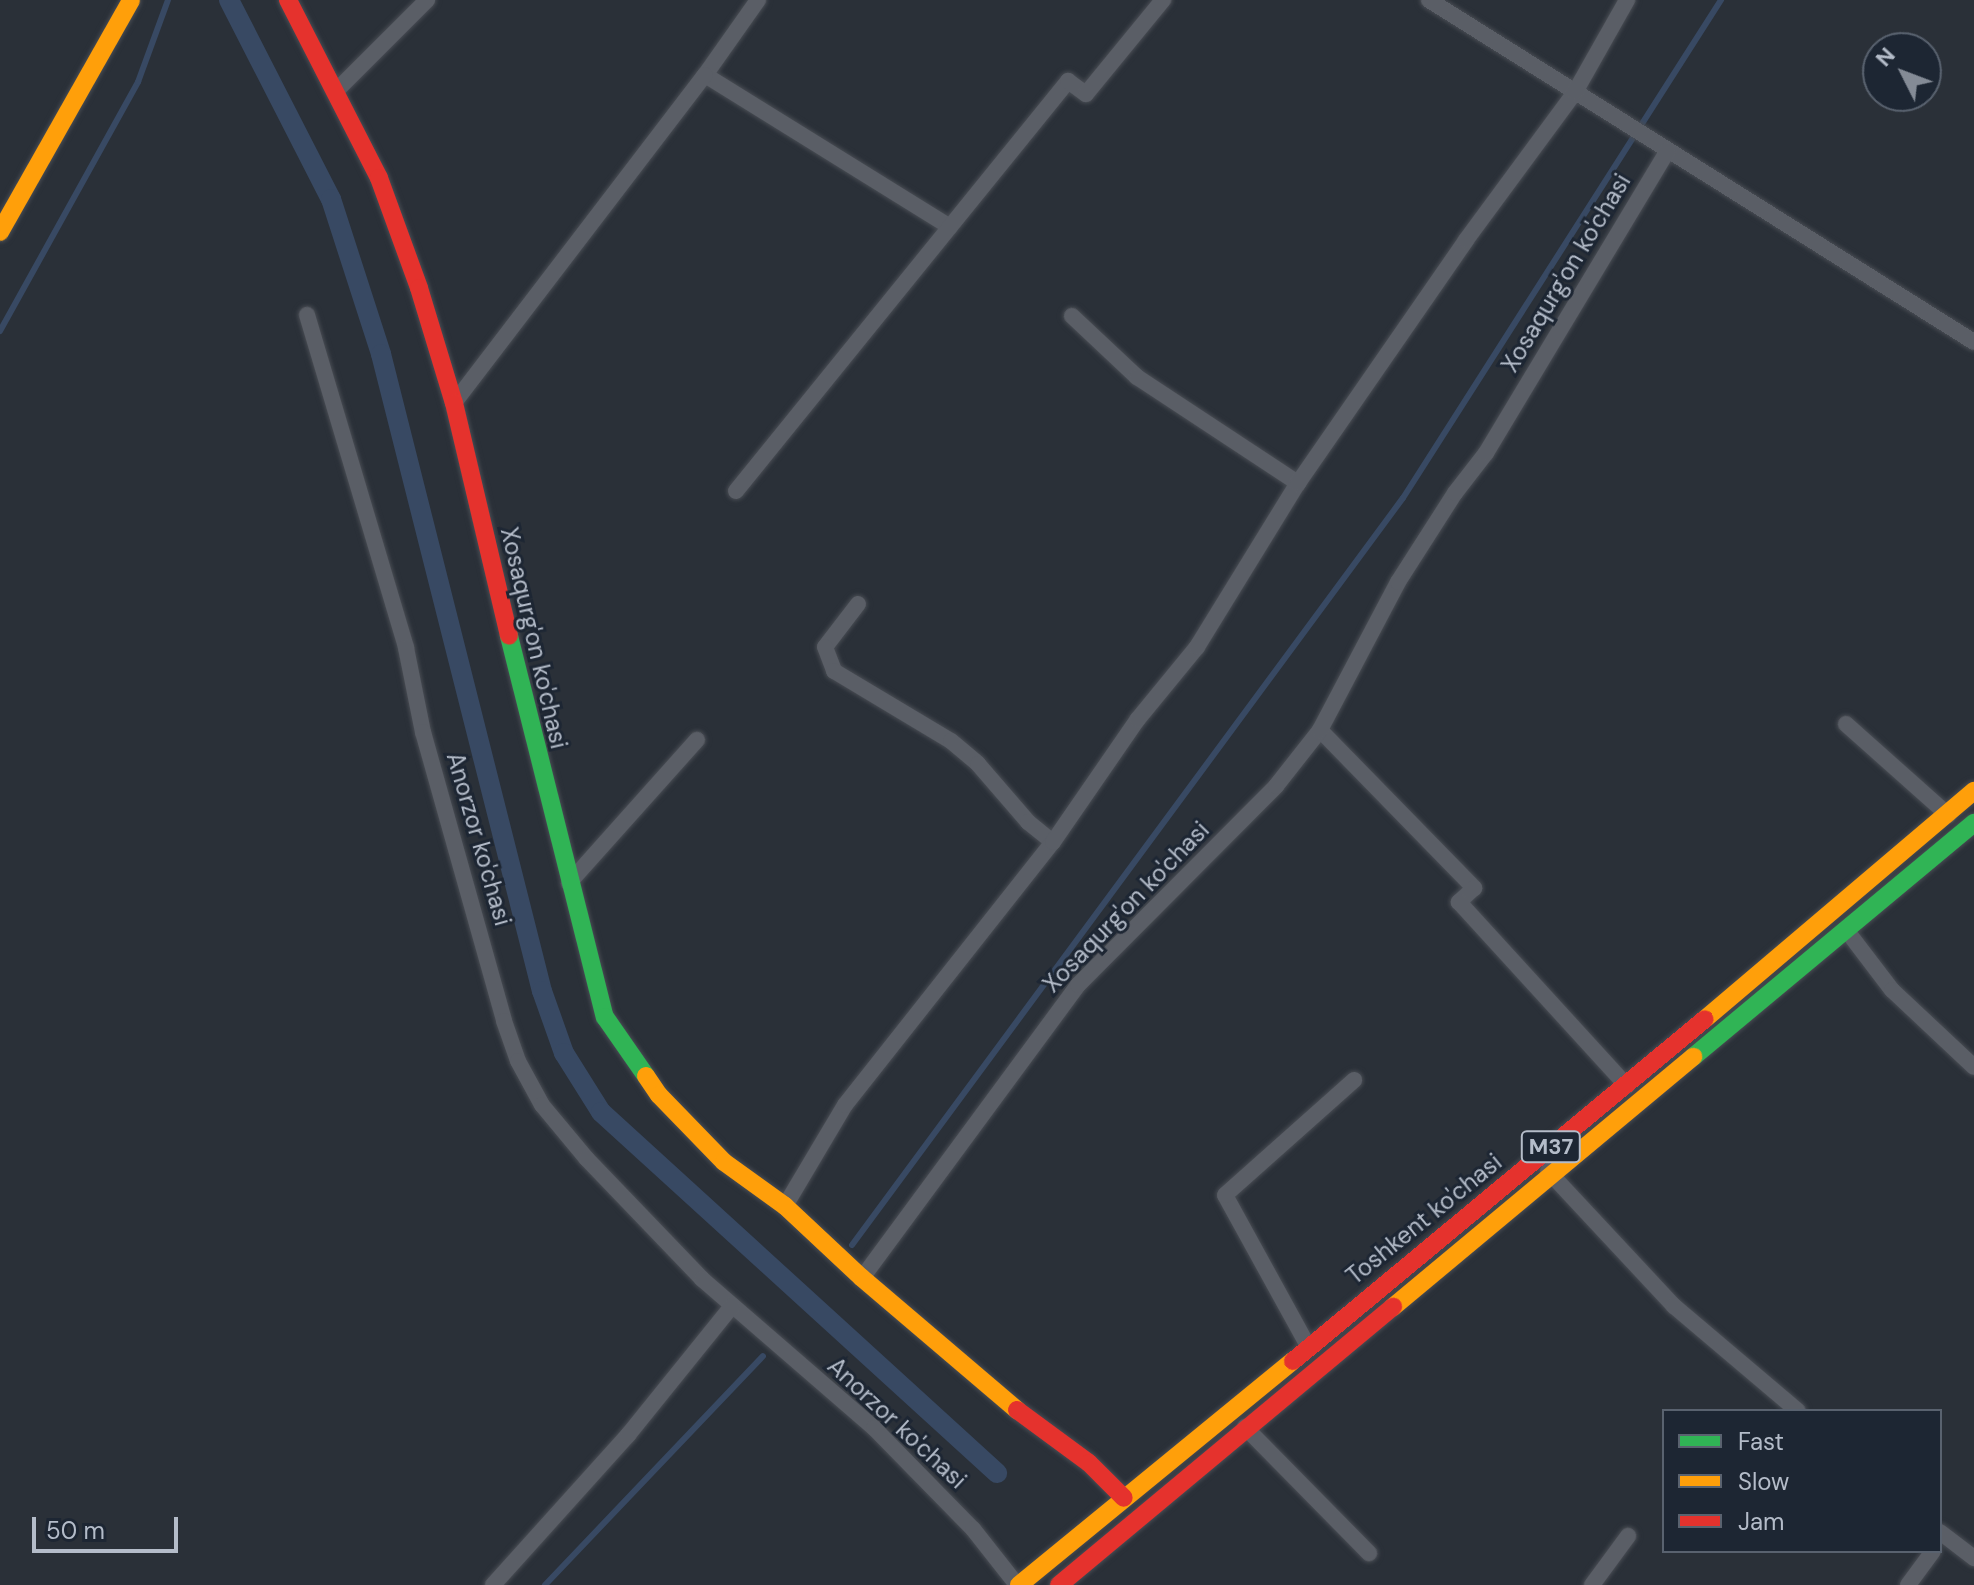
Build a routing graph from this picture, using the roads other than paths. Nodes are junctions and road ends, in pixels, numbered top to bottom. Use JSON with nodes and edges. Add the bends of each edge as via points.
{"nodes":[{"id":1,"x":131,"y":0,"type":"edge"},
{"id":2,"x":288,"y":0,"type":"edge"},
{"id":3,"x":427,"y":0,"type":"edge"},
{"id":4,"x":758,"y":0,"type":"edge"},
{"id":5,"x":1163,"y":0,"type":"edge"},
{"id":6,"x":1429,"y":0,"type":"edge"},
{"id":7,"x":1627,"y":0,"type":"edge"},
{"id":8,"x":705,"y":75,"type":"junction"},
{"id":9,"x":336,"y":91,"type":"junction"},
{"id":10,"x":1575,"y":92,"type":"junction"},
{"id":11,"x":1668,"y":150,"type":"junction"},
{"id":12,"x":950,"y":227,"type":"junction"},
{"id":13,"x":0,"y":232,"type":"edge"},
{"id":14,"x":307,"y":315,"type":"dead end"},
{"id":15,"x":1072,"y":316,"type":"dead end"},
{"id":16,"x":1974,"y":342,"type":"edge"},
{"id":17,"x":454,"y":403,"type":"junction"},
{"id":18,"x":1298,"y":483,"type":"junction"},
{"id":19,"x":736,"y":491,"type":"dead end"},
{"id":20,"x":858,"y":604,"type":"dead end"},
{"id":21,"x":1846,"y":724,"type":"dead end"},
{"id":22,"x":1320,"y":730,"type":"junction"},
{"id":23,"x":697,"y":740,"type":"dead end"},
{"id":24,"x":1974,"y":791,"type":"edge"},
{"id":25,"x":1948,"y":815,"type":"junction"},
{"id":26,"x":1974,"y":823,"type":"edge"},
{"id":27,"x":1053,"y":842,"type":"junction"},
{"id":28,"x":569,"y":883,"type":"junction"},
{"id":29,"x":1847,"y":931,"type":"junction"},
{"id":30,"x":1974,"y":1067,"type":"edge"},
{"id":31,"x":1354,"y":1080,"type":"dead end"},
{"id":32,"x":1627,"y":1086,"type":"junction"},
{"id":33,"x":1537,"y":1158,"type":"junction"},
{"id":34,"x":1553,"y":1176,"type":"junction"},
{"id":35,"x":785,"y":1206,"type":"junction"},
{"id":36,"x":862,"y":1278,"type":"junction"},
{"id":37,"x":732,"y":1306,"type":"junction"},
{"id":38,"x":1308,"y":1346,"type":"junction"},
{"id":39,"x":1796,"y":1409,"type":"edge"},
{"id":40,"x":1245,"y":1427,"type":"junction"},
{"id":41,"x":1124,"y":1498,"type":"junction"},
{"id":42,"x":1628,"y":1536,"type":"dead end"},
{"id":43,"x":1942,"y":1536,"type":"edge"},
{"id":44,"x":1369,"y":1553,"type":"dead end"},
{"id":45,"x":1932,"y":1553,"type":"edge"},
{"id":46,"x":1974,"y":1558,"type":"edge"},
{"id":47,"x":493,"y":1585,"type":"edge"},
{"id":48,"x":1018,"y":1585,"type":"edge"},
{"id":49,"x":1059,"y":1585,"type":"edge"},
{"id":50,"x":1592,"y":1585,"type":"edge"},
{"id":51,"x":1908,"y":1585,"type":"edge"}],
"edges":[{"from":1,"to":13,"type":"main road"},
{"from":2,"to":9,"type":"main road","name":"Xosaqurg'on ko'chasi"},
{"from":3,"to":9,"type":"street"},
{"from":4,"to":8,"type":"street"},
{"from":5,"to":12,"type":"street","via":[[1086,94],[1068,81]]},
{"from":6,"to":10,"type":"street"},
{"from":7,"to":10,"type":"street"},
{"from":8,"to":12,"type":"street"},
{"from":8,"to":17,"type":"street"},
{"from":9,"to":17,"type":"main road","name":"Xosaqurg'on ko'chasi","via":[[379,178]]},
{"from":10,"to":11,"type":"street"},
{"from":10,"to":18,"type":"street"},
{"from":11,"to":16,"type":"street"},
{"from":11,"to":22,"type":"street","name":"Xosaqurg'on ko'chasi","via":[[1486,453],[1398,582]]},
{"from":12,"to":19,"type":"street"},
{"from":14,"to":37,"type":"street","name":"Anorzor ko'chasi","via":[[402,634],[423,732],[518,1061],[542,1105],[587,1159]]},
{"from":15,"to":18,"type":"street","via":[[1137,377]]},
{"from":17,"to":28,"type":"main road","name":"Xosaqurg'on ko'chasi"},
{"from":18,"to":27,"type":"street","via":[[1197,647],[1138,719]]},
{"from":20,"to":27,"type":"street","via":[[825,647],[834,671],[951,741]]},
{"from":21,"to":25,"type":"street"},
{"from":22,"to":32,"type":"street","via":[[1474,888],[1459,902]]},
{"from":22,"to":36,"type":"street","name":"Xosaqurg'on ko'chasi","via":[[1276,786],[1078,985]]},
{"from":23,"to":28,"type":"street"},
{"from":24,"to":25,"type":"main road","name":"Toshkent ko'chasi","number":"M37"},
{"from":25,"to":32,"type":"main road","name":"Toshkent ko'chasi","number":"M37"},
{"from":26,"to":29,"type":"main road","name":"Toshkent ko'chasi","number":"M37"},
{"from":27,"to":35,"type":"street","via":[[845,1105]]},
{"from":28,"to":35,"type":"main road","name":"Xosaqurg'on ko'chasi","via":[[605,1017],[659,1095],[724,1162]]},
{"from":29,"to":30,"type":"street","via":[[1892,990]]},
{"from":29,"to":34,"type":"main road","name":"Toshkent ko'chasi","number":"M37"},
{"from":31,"to":38,"type":"street","via":[[1225,1195]]},
{"from":32,"to":33,"type":"main road","name":"Toshkent ko'chasi","number":"M37"},
{"from":33,"to":34,"type":"street"},
{"from":33,"to":38,"type":"main road","name":"Toshkent ko'chasi","number":"M37"},
{"from":34,"to":39,"type":"street","via":[[1674,1306]]},
{"from":34,"to":40,"type":"main road","name":"Toshkent ko'chasi","number":"M37"},
{"from":35,"to":36,"type":"main road","name":"Xosaqurg'on ko'chasi"},
{"from":36,"to":41,"type":"main road","name":"Xosaqurg'on ko'chasi","via":[[1011,1406],[1089,1463]]},
{"from":37,"to":47,"type":"street","via":[[628,1435]]},
{"from":37,"to":48,"type":"street","name":"Anorzor ko'chasi","via":[[874,1428],[973,1529]]},
{"from":38,"to":41,"type":"main road","name":"Toshkent ko'chasi","number":"M37"},
{"from":40,"to":44,"type":"street"},
{"from":40,"to":49,"type":"main road","name":"Toshkent ko'chasi","number":"M37"},
{"from":41,"to":48,"type":"main road","number":"M37"},
{"from":42,"to":50,"type":"street"},
{"from":43,"to":46,"type":"street"},
{"from":45,"to":51,"type":"street"}]}
